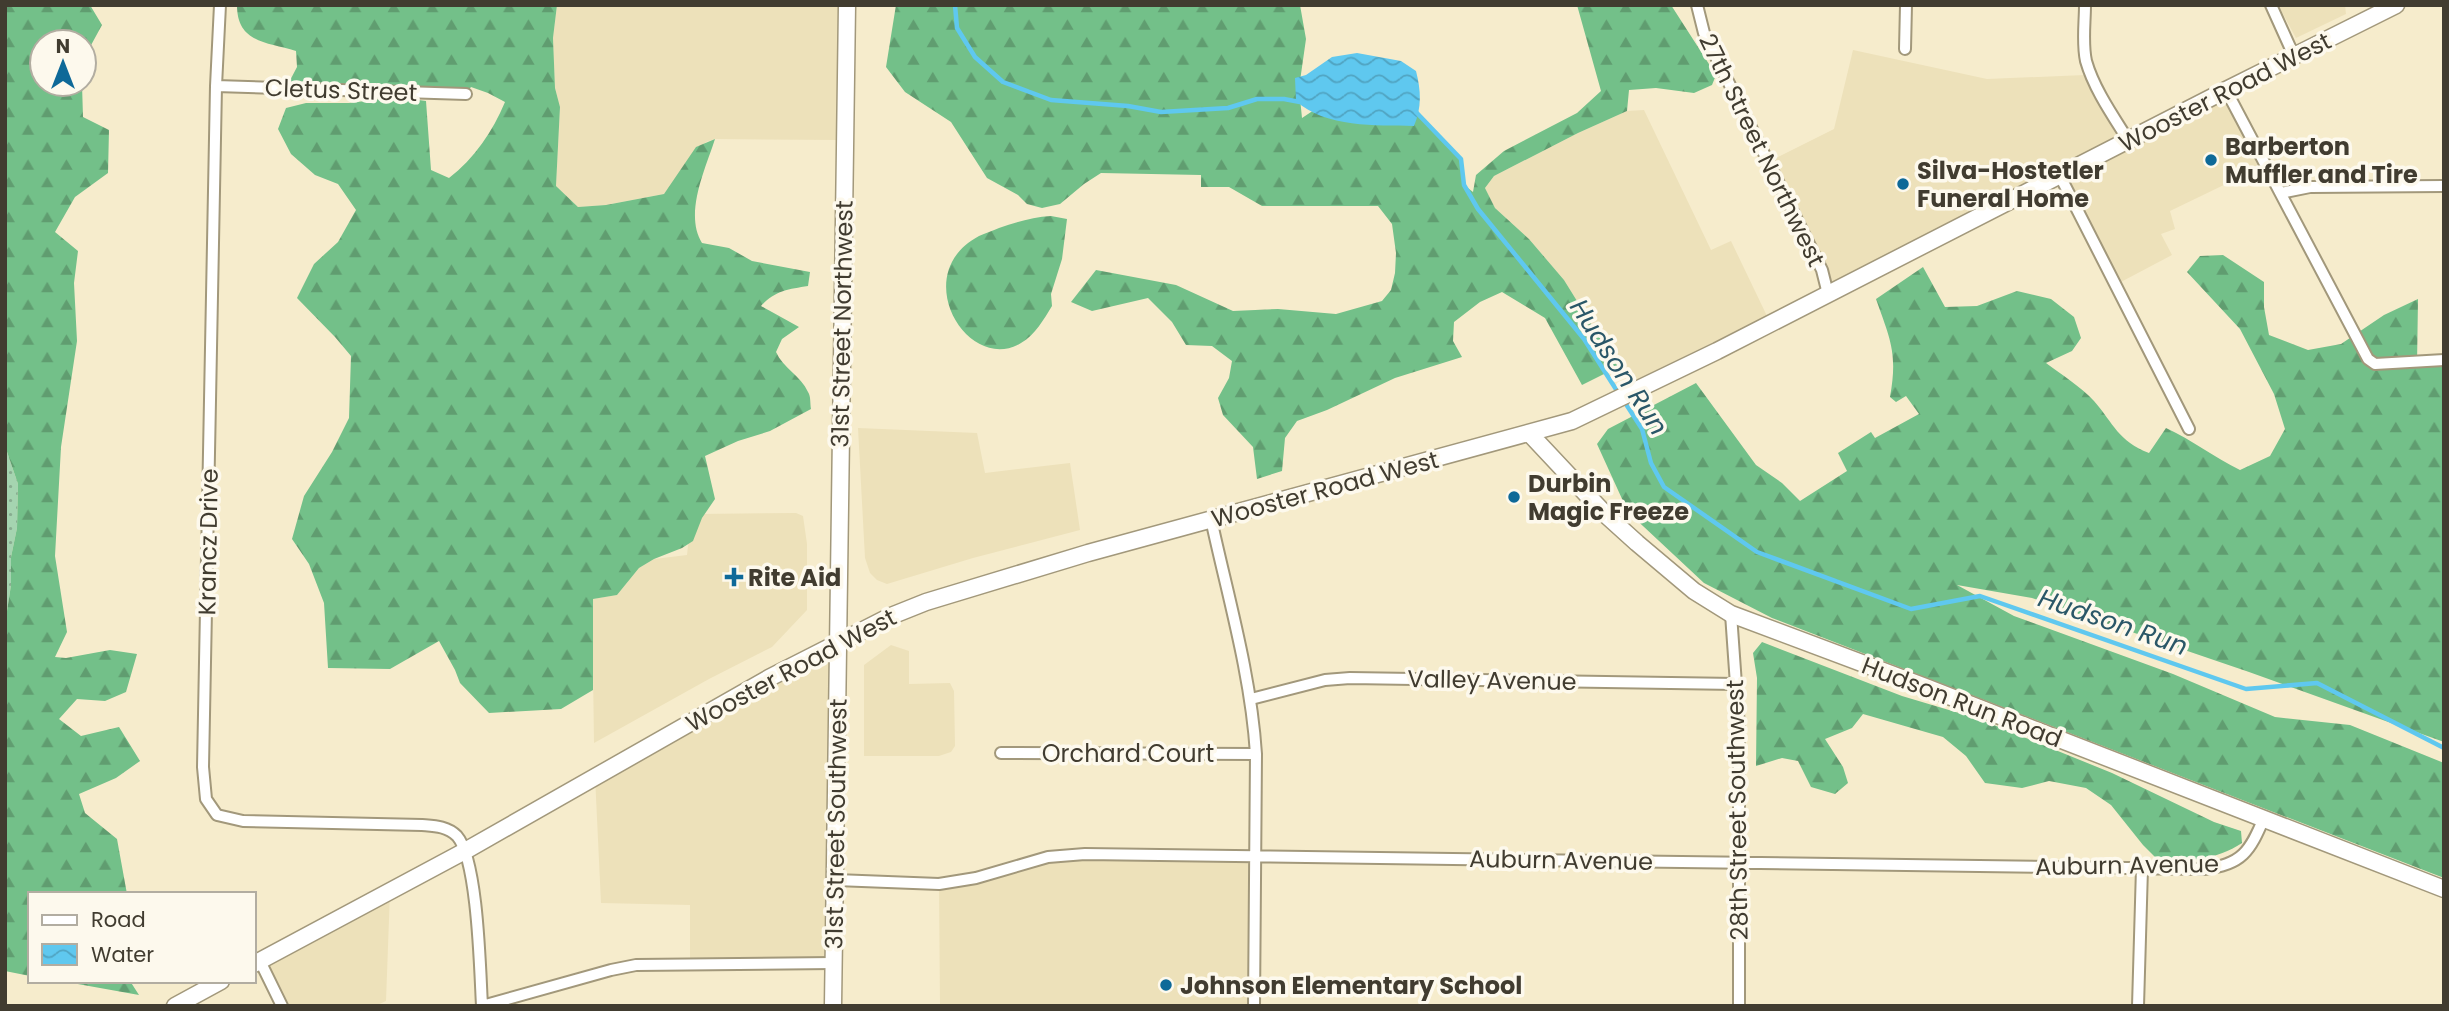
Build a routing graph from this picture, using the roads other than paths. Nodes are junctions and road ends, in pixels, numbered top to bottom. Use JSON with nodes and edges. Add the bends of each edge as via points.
{"nodes":[{"id":1,"x":220,"y":5,"type":"edge"},
{"id":2,"x":846,"y":5,"type":"edge"},
{"id":3,"x":1697,"y":5,"type":"edge"},
{"id":4,"x":1906,"y":5,"type":"edge"},
{"id":5,"x":2085,"y":5,"type":"edge"},
{"id":6,"x":2271,"y":5,"type":"edge"},
{"id":7,"x":2396,"y":5,"type":"edge"},
{"id":8,"x":1905,"y":49,"type":"dead end"},
{"id":9,"x":2294,"y":56,"type":"junction"},
{"id":10,"x":216,"y":86,"type":"junction"},
{"id":11,"x":2227,"y":90,"type":"junction"},
{"id":12,"x":466,"y":94,"type":"dead end"},
{"id":13,"x":2128,"y":140,"type":"junction"},
{"id":14,"x":2060,"y":176,"type":"junction"},
{"id":15,"x":2444,"y":186,"type":"edge"},
{"id":16,"x":2281,"y":193,"type":"junction"},
{"id":17,"x":1828,"y":295,"type":"junction"},
{"id":18,"x":2444,"y":360,"type":"edge"},
{"id":19,"x":2189,"y":429,"type":"dead end"},
{"id":20,"x":1530,"y":435,"type":"junction"},
{"id":21,"x":1211,"y":519,"type":"junction"},
{"id":22,"x":1731,"y":614,"type":"junction"},
{"id":23,"x":839,"y":642,"type":"junction"},
{"id":24,"x":1736,"y":684,"type":"junction"},
{"id":25,"x":1251,"y":699,"type":"junction"},
{"id":26,"x":1001,"y":753,"type":"dead end"},
{"id":27,"x":1256,"y":754,"type":"junction"},
{"id":28,"x":2264,"y":818,"type":"junction"},
{"id":29,"x":465,"y":851,"type":"junction"},
{"id":30,"x":1255,"y":856,"type":"junction"},
{"id":31,"x":1739,"y":863,"type":"junction"},
{"id":32,"x":2143,"y":868,"type":"junction"},
{"id":33,"x":836,"y":880,"type":"junction"},
{"id":34,"x":2444,"y":889,"type":"edge"},
{"id":35,"x":257,"y":962,"type":"edge"},
{"id":36,"x":834,"y":964,"type":"junction"},
{"id":37,"x":217,"y":983,"type":"edge"},
{"id":38,"x":175,"y":1006,"type":"edge"},
{"id":39,"x":282,"y":1006,"type":"edge"},
{"id":40,"x":482,"y":1006,"type":"edge"},
{"id":41,"x":833,"y":1006,"type":"edge"},
{"id":42,"x":1254,"y":1006,"type":"edge"},
{"id":43,"x":1739,"y":1006,"type":"edge"},
{"id":44,"x":2138,"y":1006,"type":"edge"}],
"edges":[{"from":1,"to":10,"type":"street","name":"Krancz Drive"},
{"from":2,"to":23,"type":"main road","name":"31st Street Northwest"},
{"from":3,"to":17,"type":"street","name":"27th Street Northwest","via":[[1704,33],[1822,270]]},
{"from":4,"to":8,"type":"street"},
{"from":5,"to":13,"type":"street","via":[[2087,61]]},
{"from":6,"to":9,"type":"street"},
{"from":7,"to":9,"type":"main road","name":"Wooster Road West"},
{"from":9,"to":11,"type":"main road","name":"Wooster Road West"},
{"from":10,"to":12,"type":"street","name":"Cletus Street"},
{"from":10,"to":29,"type":"street","name":"Krancz Drive","via":[[206,799],[217,815],[243,821],[439,826],[459,838]]},
{"from":11,"to":13,"type":"main road","name":"Wooster Road West"},
{"from":11,"to":16,"type":"street"},
{"from":13,"to":14,"type":"main road","name":"Wooster Road West"},
{"from":14,"to":17,"type":"main road","name":"Wooster Road West"},
{"from":14,"to":19,"type":"street"},
{"from":15,"to":16,"type":"street","via":[[2310,187]]},
{"from":16,"to":18,"type":"street","via":[[2368,359],[2375,364]]},
{"from":17,"to":20,"type":"main road","name":"Wooster Road West","via":[[1600,409]]},
{"from":20,"to":21,"type":"main road","name":"Wooster Road West"},
{"from":20,"to":22,"type":"main road","name":"Hudson Run Road","via":[[1637,543],[1694,591]]},
{"from":21,"to":23,"type":"main road","name":"Wooster Road West","via":[[926,602]]},
{"from":21,"to":25,"type":"street"},
{"from":22,"to":24,"type":"street","name":"28th Street Southwest"},
{"from":22,"to":28,"type":"main road","name":"Hudson Run Road"},
{"from":23,"to":29,"type":"main road","name":"Wooster Road West"},
{"from":23,"to":33,"type":"main road","name":"31st Street Southwest"},
{"from":24,"to":25,"type":"street","name":"Valley Avenue","via":[[1350,678]]},
{"from":24,"to":31,"type":"street","name":"28th Street Southwest"},
{"from":25,"to":27,"type":"street"},
{"from":26,"to":27,"type":"street","name":"Orchard Court"},
{"from":27,"to":30,"type":"street"},
{"from":28,"to":32,"type":"street","name":"Auburn Avenue","via":[[2246,853],[2229,864],[2204,869]]},
{"from":28,"to":34,"type":"main road","name":"Hudson Run Road"},
{"from":29,"to":35,"type":"main road","name":"Wooster Road West"},
{"from":29,"to":40,"type":"street","via":[[477,921]]},
{"from":30,"to":31,"type":"street","name":"Auburn Avenue"},
{"from":30,"to":33,"type":"street","name":"Auburn Avenue","via":[[1060,855],[939,884]]},
{"from":30,"to":42,"type":"street"},
{"from":31,"to":32,"type":"street","name":"Auburn Avenue"},
{"from":31,"to":43,"type":"street","name":"28th Street Southwest"},
{"from":32,"to":44,"type":"street"},
{"from":33,"to":36,"type":"main road","name":"31st Street Southwest"},
{"from":35,"to":39,"type":"street"},
{"from":36,"to":40,"type":"street","via":[[636,965]]},
{"from":36,"to":41,"type":"main road","name":"31st Street Southwest"},
{"from":37,"to":38,"type":"main road"}]}
